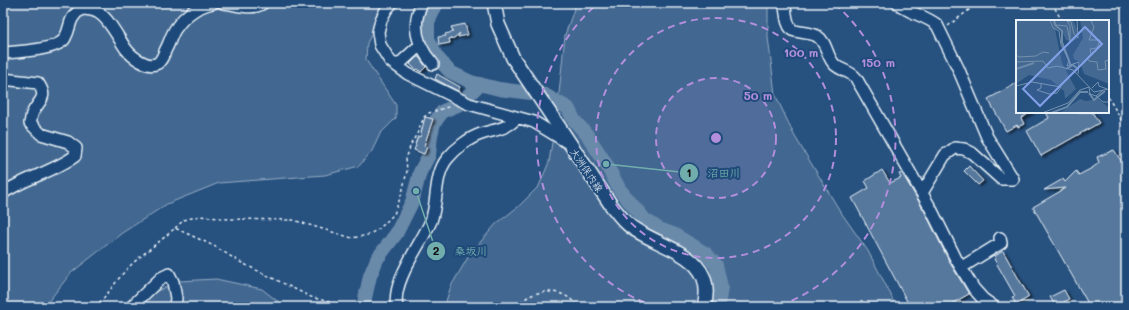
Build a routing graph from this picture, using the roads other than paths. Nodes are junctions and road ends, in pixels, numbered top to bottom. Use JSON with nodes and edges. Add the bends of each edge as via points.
{"nodes":[{"id":1,"x":213,"y":3,"type":"edge"},
{"id":2,"x":223,"y":3,"type":"edge"},
{"id":3,"x":263,"y":3,"type":"edge"},
{"id":4,"x":392,"y":3,"type":"edge"},
{"id":5,"x":422,"y":3,"type":"edge"},
{"id":6,"x":494,"y":3,"type":"edge"},
{"id":7,"x":784,"y":3,"type":"edge"},
{"id":8,"x":898,"y":3,"type":"edge"},
{"id":9,"x":420,"y":45,"type":"junction"},
{"id":10,"x":3,"y":53,"type":"edge"},
{"id":11,"x":433,"y":64,"type":"dead end"},
{"id":12,"x":397,"y":66,"type":"junction"},
{"id":13,"x":3,"y":79,"type":"edge"},
{"id":14,"x":517,"y":118,"type":"junction"},
{"id":15,"x":570,"y":144,"type":"junction"},
{"id":16,"x":3,"y":193,"type":"edge"},
{"id":17,"x":922,"y":194,"type":"junction"},
{"id":18,"x":1000,"y":238,"type":"dead end"},
{"id":19,"x":962,"y":267,"type":"junction"},
{"id":20,"x":131,"y":307,"type":"edge"},
{"id":21,"x":175,"y":307,"type":"edge"},
{"id":22,"x":398,"y":307,"type":"edge"},
{"id":23,"x":704,"y":307,"type":"edge"},
{"id":24,"x":994,"y":307,"type":"edge"}],
"edges":[{"from":1,"to":10,"type":"street","via":[[193,11],[176,28],[162,57],[158,63],[152,65],[129,53],[99,13],[81,9],[75,14],[68,33],[59,44]]},
{"from":2,"to":3,"type":"street","via":[[250,7]]},
{"from":4,"to":12,"type":"street","via":[[381,20],[378,32],[380,45]]},
{"from":5,"to":9,"type":"street","via":[[416,23]]},
{"from":6,"to":15,"type":"main road","name":"大洲保内線","via":[[498,24],[513,58]]},
{"from":7,"to":17,"type":"street","via":[[788,26],[792,30],[816,35],[836,66],[852,73],[856,78]]},
{"from":8,"to":17,"type":"street","via":[[908,11],[937,24],[987,137],[1013,179],[1001,179],[972,153],[955,148],[945,155]]},
{"from":9,"to":11,"type":"street"},
{"from":9,"to":12,"type":"street"},
{"from":12,"to":14,"type":"street","via":[[469,104]]},
{"from":13,"to":16,"type":"street","via":[[38,83],[43,90],[43,97],[32,113],[30,123],[41,134],[68,142],[76,148],[75,156],[64,164],[13,186]]},
{"from":14,"to":15,"type":"street","via":[[534,122]]},
{"from":14,"to":22,"type":"street","via":[[498,131],[481,134],[446,160],[438,182],[430,221],[397,291]]},
{"from":15,"to":23,"type":"main road","name":"大洲保内線","via":[[610,205],[630,226],[690,258],[697,265],[706,281]]},
{"from":17,"to":19,"type":"street"},
{"from":18,"to":19,"type":"street","via":[[1001,243]]},
{"from":19,"to":24,"type":"street","via":[[974,289]]},
{"from":20,"to":21,"type":"street","via":[[161,278],[169,274],[176,298]]}]}
